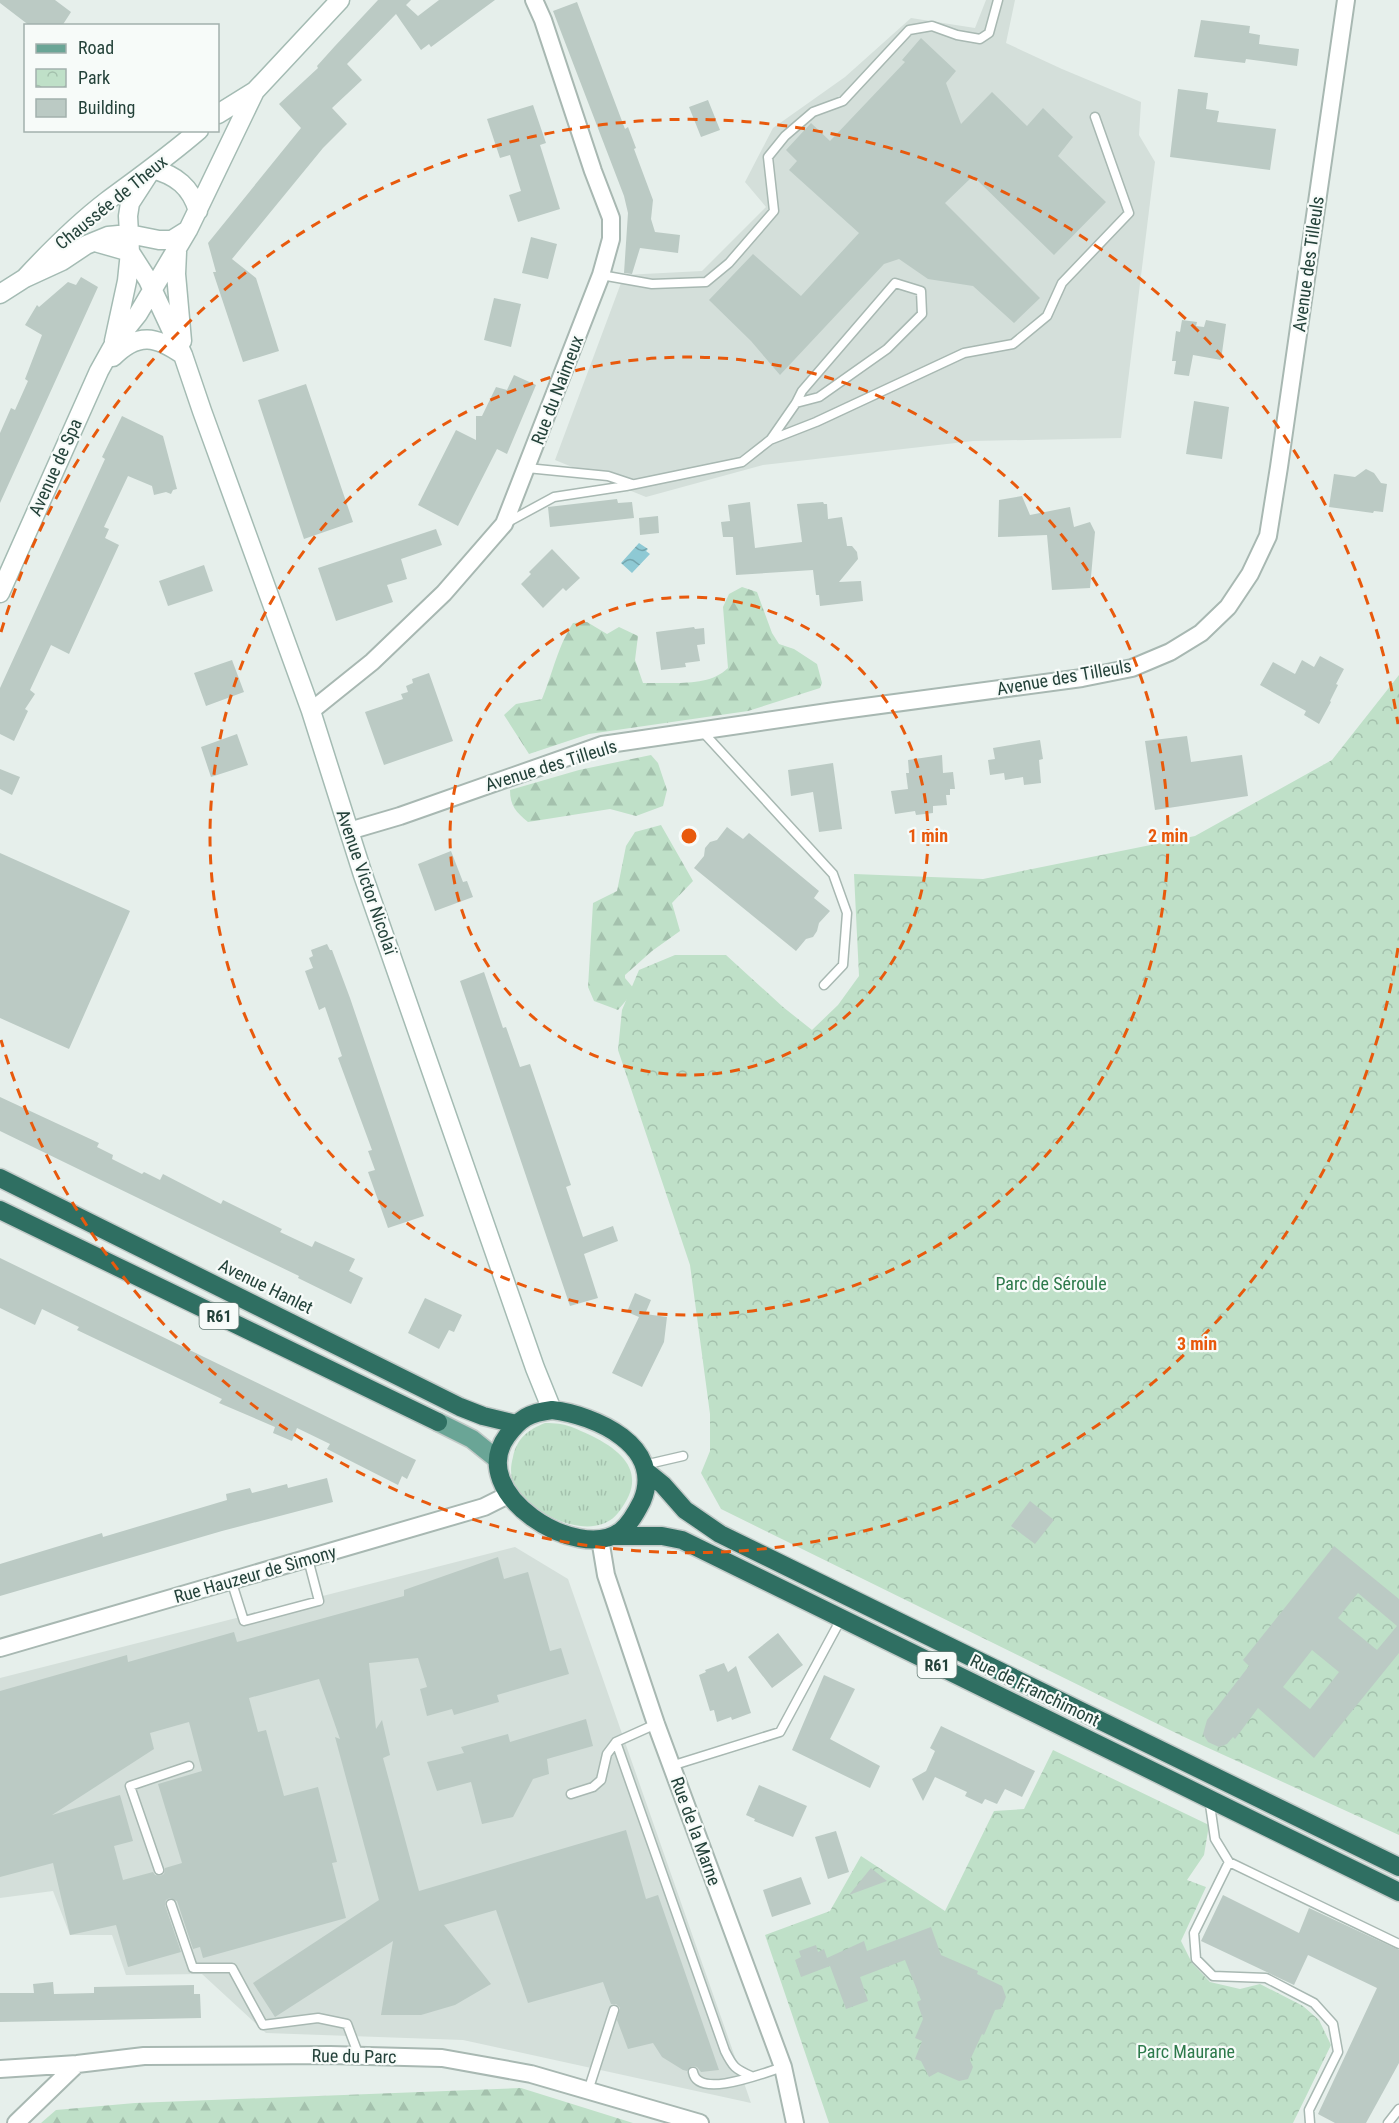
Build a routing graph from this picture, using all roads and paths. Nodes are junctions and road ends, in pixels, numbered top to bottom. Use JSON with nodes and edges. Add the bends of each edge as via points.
{"nodes":[{"id":1,"x":340,"y":0,"type":"edge"},
{"id":2,"x":534,"y":0,"type":"edge"},
{"id":3,"x":998,"y":0,"type":"edge"},
{"id":4,"x":1346,"y":0,"type":"edge"},
{"id":5,"x":255,"y":91,"type":"junction"},
{"id":6,"x":219,"y":113,"type":"edge"},
{"id":7,"x":1095,"y":117,"type":"dead end"},
{"id":8,"x":197,"y":132,"type":"edge"},
{"id":9,"x":152,"y":169,"type":"junction"},
{"id":10,"x":198,"y":211,"type":"junction"},
{"id":11,"x":189,"y":230,"type":"junction"},
{"id":12,"x":129,"y":234,"type":"junction"},
{"id":13,"x":94,"y":242,"type":"junction"},
{"id":14,"x":124,"y":250,"type":"junction"},
{"id":15,"x":177,"y":250,"type":"junction"},
{"id":16,"x":601,"y":275,"type":"junction"},
{"id":17,"x":26,"y":278,"type":"junction"},
{"id":18,"x":153,"y":290,"type":"junction"},
{"id":19,"x":0,"y":294,"type":"edge"},
{"id":20,"x":114,"y":344,"type":"junction"},
{"id":21,"x":183,"y":355,"type":"junction"},
{"id":22,"x":99,"y":371,"type":"junction"},
{"id":23,"x":796,"y":403,"type":"junction"},
{"id":24,"x":771,"y":440,"type":"junction"},
{"id":25,"x":527,"y":468,"type":"junction"},
{"id":26,"x":632,"y":484,"type":"junction"},
{"id":27,"x":504,"y":524,"type":"junction"},
{"id":28,"x":0,"y":592,"type":"edge"},
{"id":29,"x":311,"y":711,"type":"junction"},
{"id":30,"x":701,"y":730,"type":"junction"},
{"id":31,"x":349,"y":831,"type":"junction"},
{"id":32,"x":824,"y":985,"type":"dead end"},
{"id":33,"x":0,"y":1178,"type":"edge"},
{"id":34,"x":0,"y":1209,"type":"edge"},
{"id":35,"x":552,"y":1410,"type":"junction"},
{"id":36,"x":438,"y":1422,"type":"joint"},
{"id":37,"x":516,"y":1424,"type":"junction"},
{"id":38,"x":682,"y":1456,"type":"dead end"},
{"id":39,"x":498,"y":1460,"type":"junction"},
{"id":40,"x":646,"y":1469,"type":"junction"},
{"id":41,"x":508,"y":1495,"type":"junction"},
{"id":42,"x":607,"y":1537,"type":"junction"},
{"id":43,"x":308,"y":1559,"type":"junction"},
{"id":44,"x":231,"y":1580,"type":"junction"},
{"id":45,"x":842,"y":1618,"type":"junction"},
{"id":46,"x":0,"y":1648,"type":"edge"},
{"id":47,"x":656,"y":1724,"type":"junction"},
{"id":48,"x":615,"y":1742,"type":"junction"},
{"id":49,"x":189,"y":1766,"type":"dead end"},
{"id":50,"x":671,"y":1766,"type":"junction"},
{"id":51,"x":571,"y":1794,"type":"dead end"},
{"id":52,"x":1209,"y":1798,"type":"junction"},
{"id":53,"x":1229,"y":1862,"type":"junction"},
{"id":54,"x":1399,"y":1868,"type":"edge"},
{"id":55,"x":159,"y":1870,"type":"dead end"},
{"id":56,"x":1399,"y":1892,"type":"edge"},
{"id":57,"x":171,"y":1904,"type":"dead end"},
{"id":58,"x":1399,"y":1944,"type":"edge"},
{"id":59,"x":614,"y":2010,"type":"dead end"},
{"id":60,"x":359,"y":2056,"type":"junction"},
{"id":61,"x":77,"y":2064,"type":"junction"},
{"id":62,"x":783,"y":2067,"type":"junction"},
{"id":63,"x":0,"y":2069,"type":"edge"},
{"id":64,"x":693,"y":2072,"type":"dead end"},
{"id":65,"x":751,"y":2076,"type":"junction"},
{"id":66,"x":588,"y":2091,"type":"junction"},
{"id":67,"x":1399,"y":2109,"type":"edge"},
{"id":68,"x":16,"y":2123,"type":"edge"},
{"id":69,"x":700,"y":2123,"type":"edge"},
{"id":70,"x":795,"y":2123,"type":"edge"},
{"id":71,"x":1310,"y":2123,"type":"edge"},
{"id":72,"x":1388,"y":2123,"type":"edge"}],
"edges":[{"from":1,"to":5,"type":"street"},
{"from":2,"to":16,"type":"street","name":"Rue du Naimeux","via":[[611,218],[611,239]]},
{"from":3,"to":16,"type":"lane","via":[[990,33],[980,39],[932,26],[909,30],[843,101],[813,112],[785,136],[768,157],[774,211],[729,263],[706,282],[652,284]]},
{"from":4,"to":30,"type":"street","name":"Avenue des Tilleuls","via":[[1268,536],[1228,607],[1201,633],[1132,668]]},
{"from":5,"to":6,"type":"street"},
{"from":5,"to":10,"type":"street"},
{"from":7,"to":24,"type":"lane","via":[[1129,213],[1062,283],[1047,316],[1013,344],[964,353]]},
{"from":8,"to":9,"type":"street","name":"Chaussée de Theux"},
{"from":9,"to":10,"type":"street","via":[[187,187]]},
{"from":9,"to":12,"type":"street","via":[[130,203]]},
{"from":9,"to":17,"type":"street","name":"Chaussée de Theux","via":[[84,219]]},
{"from":10,"to":11,"type":"street"},
{"from":11,"to":12,"type":"street","name":"Chaussée de Theux","via":[[172,240]]},
{"from":11,"to":15,"type":"street","name":"Avenue de Spa"},
{"from":12,"to":13,"type":"street"},
{"from":12,"to":14,"type":"street","name":"Avenue de Spa"},
{"from":13,"to":14,"type":"street","name":"Chaussée de Theux"},
{"from":13,"to":17,"type":"street","name":"Chaussée de Theux"},
{"from":14,"to":18,"type":"street"},
{"from":14,"to":20,"type":"street","name":"Avenue de Spa","via":[[127,281]]},
{"from":15,"to":18,"type":"street","name":"Avenue de Spa"},
{"from":15,"to":21,"type":"street"},
{"from":16,"to":25,"type":"street","name":"Rue du Naimeux"},
{"from":17,"to":19,"type":"street","name":"Chaussée de Theux"},
{"from":18,"to":20,"type":"street","name":"Avenue de Spa"},
{"from":18,"to":21,"type":"street"},
{"from":20,"to":22,"type":"street","name":"Avenue de Spa"},
{"from":21,"to":22,"type":"street","via":[[165,342],[138,340],[118,351]]},
{"from":21,"to":29,"type":"street","name":"Avenue Victor Nicolaï"},
{"from":22,"to":28,"type":"street","name":"Avenue de Spa"},
{"from":23,"to":23,"type":"lane","via":[[819,397],[887,350],[922,314],[921,291],[895,283],[802,391]]},
{"from":23,"to":24,"type":"lane"},
{"from":24,"to":26,"type":"lane","via":[[742,462]]},
{"from":25,"to":26,"type":"lane","via":[[608,476]]},
{"from":25,"to":27,"type":"street","name":"Rue du Naimeux"},
{"from":26,"to":27,"type":"lane","via":[[554,497]]},
{"from":27,"to":29,"type":"street","name":"Rue du Naimeux","via":[[444,593],[351,680]]},
{"from":29,"to":31,"type":"street","name":"Avenue Victor Nicolaï"},
{"from":30,"to":31,"type":"street","name":"Avenue des Tilleuls","via":[[602,745]]},
{"from":30,"to":32,"type":"lane","via":[[833,874],[847,913],[843,965]]},
{"from":31,"to":35,"type":"street","name":"Avenue Victor Nicolaï"},
{"from":33,"to":37,"type":"highway","name":"Avenue Hanlet","number":"R61","via":[[460,1407]]},
{"from":34,"to":36,"type":"highway","number":"R61"},
{"from":35,"to":37,"type":"highway","number":"R61","via":[[532,1413]]},
{"from":35,"to":40,"type":"highway","number":"R61","via":[[573,1413],[614,1431],[632,1446]]},
{"from":36,"to":39,"type":"main road","number":"R61"},
{"from":37,"to":39,"type":"highway","via":[[504,1440]]},
{"from":38,"to":40,"type":"lane"},
{"from":39,"to":41,"type":"highway","number":"R61","via":[[499,1476]]},
{"from":40,"to":42,"type":"highway","via":[[647,1483],[639,1506],[624,1528]]},
{"from":40,"to":54,"type":"highway","name":"Rue de Franchimont","number":"R61","via":[[685,1510],[720,1534]]},
{"from":41,"to":42,"type":"highway","number":"R61","via":[[521,1510],[555,1530],[572,1536]]},
{"from":41,"to":43,"type":"street","name":"Rue Hauzeur de Simony","via":[[484,1507]]},
{"from":42,"to":45,"type":"highway","name":"Rue de Franchimont","number":"R61","via":[[662,1536],[682,1540]]},
{"from":42,"to":47,"type":"street","name":"Rue de la Marne","via":[[606,1575]]},
{"from":43,"to":44,"type":"street","name":"Rue Hauzeur de Simony"},
{"from":43,"to":44,"type":"lane","via":[[319,1600],[244,1622]]},
{"from":44,"to":46,"type":"street","name":"Rue Hauzeur de Simony"},
{"from":45,"to":50,"type":"lane","via":[[780,1732]]},
{"from":45,"to":52,"type":"highway","name":"Rue de Franchimont","number":"R61"},
{"from":47,"to":48,"type":"lane"},
{"from":47,"to":50,"type":"street","name":"Rue de la Marne"},
{"from":48,"to":51,"type":"lane","via":[[607,1754],[601,1780]]},
{"from":48,"to":65,"type":"lane","via":[[725,2051],[736,2069]]},
{"from":49,"to":55,"type":"lane","via":[[130,1786]]},
{"from":50,"to":62,"type":"street","name":"Rue de la Marne"},
{"from":52,"to":53,"type":"lane","via":[[1215,1839]]},
{"from":52,"to":56,"type":"highway","name":"Rue de Franchimont","number":"R61"},
{"from":53,"to":58,"type":"lane"},
{"from":53,"to":71,"type":"lane","via":[[1194,1933],[1196,1959],[1214,1976],[1266,1978],[1314,2003],[1333,2024],[1338,2052],[1310,2110]]},
{"from":57,"to":60,"type":"lane","via":[[193,1968],[232,1968],[263,2025],[318,2018],[346,2024]]},
{"from":59,"to":66,"type":"lane"},
{"from":60,"to":61,"type":"street","name":"Rue du Parc","via":[[144,2056]]},
{"from":60,"to":66,"type":"street","name":"Rue du Parc","via":[[442,2058],[531,2074]]},
{"from":61,"to":63,"type":"street","name":"Rue du Parc"},
{"from":61,"to":68,"type":"street"},
{"from":62,"to":65,"type":"lane"},
{"from":62,"to":70,"type":"street","name":"Rue de la Marne"},
{"from":64,"to":65,"type":"lane","via":[[696,2079],[711,2085]]},
{"from":66,"to":69,"type":"street","name":"Rue du Parc"},
{"from":67,"to":72,"type":"lane"}]}
